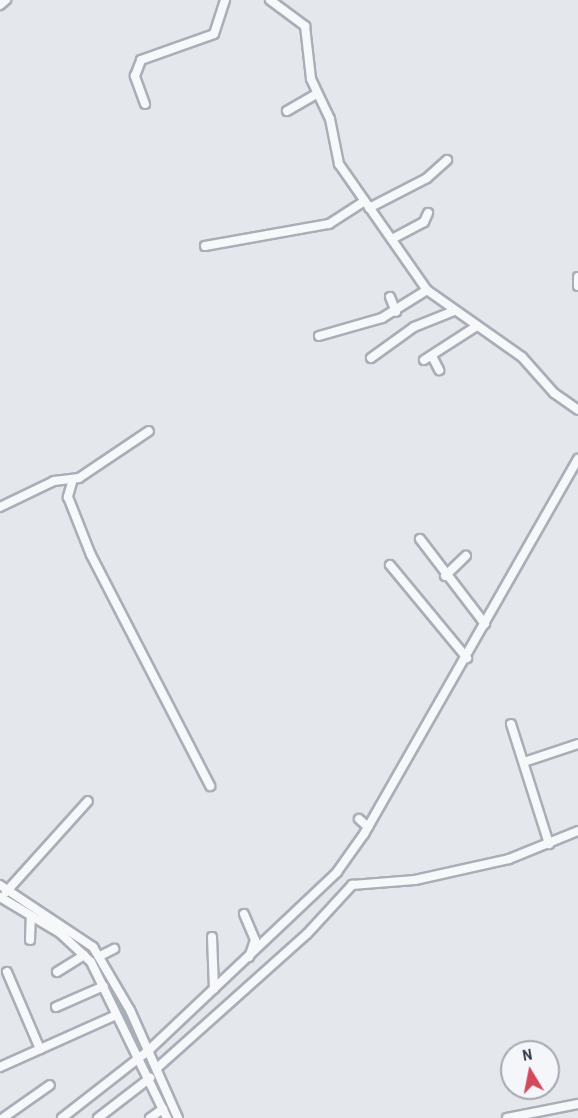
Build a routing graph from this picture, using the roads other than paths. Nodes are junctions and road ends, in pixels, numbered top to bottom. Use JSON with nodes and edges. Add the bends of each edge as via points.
{"nodes":[{"id":1,"x":6,"y":0,"type":"edge"},
{"id":2,"x":225,"y":0,"type":"edge"},
{"id":3,"x":270,"y":0,"type":"edge"},
{"id":4,"x":0,"y":5,"type":"edge"},
{"id":5,"x":317,"y":94,"type":"junction"},
{"id":6,"x":145,"y":104,"type":"dead end"},
{"id":7,"x":287,"y":111,"type":"dead end"},
{"id":8,"x":447,"y":160,"type":"dead end"},
{"id":9,"x":366,"y":205,"type":"junction"},
{"id":10,"x":428,"y":213,"type":"dead end"},
{"id":11,"x":392,"y":239,"type":"junction"},
{"id":12,"x":205,"y":246,"type":"dead end"},
{"id":13,"x":578,"y":277,"type":"edge"},
{"id":14,"x":578,"y":286,"type":"edge"},
{"id":15,"x":427,"y":290,"type":"junction"},
{"id":16,"x":390,"y":297,"type":"dead end"},
{"id":17,"x":454,"y":311,"type":"junction"},
{"id":18,"x":396,"y":312,"type":"junction"},
{"id":19,"x":477,"y":326,"type":"junction"},
{"id":20,"x":319,"y":336,"type":"dead end"},
{"id":21,"x":432,"y":356,"type":"junction"},
{"id":22,"x":371,"y":358,"type":"dead end"},
{"id":23,"x":424,"y":360,"type":"dead end"},
{"id":24,"x":439,"y":370,"type":"dead end"},
{"id":25,"x":578,"y":410,"type":"edge"},
{"id":26,"x":149,"y":432,"type":"dead end"},
{"id":27,"x":578,"y":459,"type":"edge"},
{"id":28,"x":73,"y":479,"type":"junction"},
{"id":29,"x":0,"y":507,"type":"edge"},
{"id":30,"x":420,"y":538,"type":"dead end"},
{"id":31,"x":466,"y":556,"type":"dead end"},
{"id":32,"x":390,"y":565,"type":"dead end"},
{"id":33,"x":445,"y":576,"type":"junction"},
{"id":34,"x":485,"y":624,"type":"junction"},
{"id":35,"x":467,"y":657,"type":"junction"},
{"id":36,"x":511,"y":724,"type":"dead end"},
{"id":37,"x":578,"y":744,"type":"edge"},
{"id":38,"x":524,"y":762,"type":"junction"},
{"id":39,"x":210,"y":786,"type":"dead end"},
{"id":40,"x":88,"y":801,"type":"dead end"},
{"id":41,"x":359,"y":819,"type":"dead end"},
{"id":42,"x":368,"y":827,"type":"junction"},
{"id":43,"x":578,"y":831,"type":"edge"},
{"id":44,"x":549,"y":844,"type":"junction"},
{"id":45,"x":3,"y":893,"type":"edge"},
{"id":46,"x":244,"y":914,"type":"dead end"},
{"id":47,"x":31,"y":916,"type":"junction"},
{"id":48,"x":212,"y":937,"type":"dead end"},
{"id":49,"x":30,"y":940,"type":"dead end"},
{"id":50,"x":114,"y":949,"type":"dead end"},
{"id":51,"x":84,"y":955,"type":"junction"},
{"id":52,"x":100,"y":956,"type":"junction"},
{"id":53,"x":248,"y":958,"type":"junction"},
{"id":54,"x":7,"y":972,"type":"dead end"},
{"id":55,"x":57,"y":972,"type":"dead end"},
{"id":56,"x":104,"y":986,"type":"junction"},
{"id":57,"x":214,"y":989,"type":"junction"},
{"id":58,"x":56,"y":1007,"type":"dead end"},
{"id":59,"x":116,"y":1015,"type":"junction"},
{"id":60,"x":40,"y":1049,"type":"junction"},
{"id":61,"x":143,"y":1053,"type":"junction"},
{"id":62,"x":0,"y":1067,"type":"edge"},
{"id":63,"x":157,"y":1068,"type":"junction"},
{"id":64,"x":150,"y":1078,"type":"junction"},
{"id":65,"x":50,"y":1085,"type":"dead end"},
{"id":66,"x":578,"y":1104,"type":"edge"},
{"id":67,"x":157,"y":1113,"type":"edge"},
{"id":68,"x":3,"y":1118,"type":"edge"},
{"id":69,"x":62,"y":1118,"type":"edge"},
{"id":70,"x":98,"y":1118,"type":"edge"},
{"id":71,"x":167,"y":1118,"type":"edge"},
{"id":72,"x":178,"y":1118,"type":"edge"},
{"id":73,"x":507,"y":1118,"type":"edge"}],
"edges":[{"from":1,"to":4,"type":"street"},
{"from":2,"to":6,"type":"street","via":[[214,34],[141,60],[135,76]]},
{"from":3,"to":5,"type":"street","via":[[294,16],[310,37]]},
{"from":5,"to":7,"type":"street"},
{"from":5,"to":9,"type":"street","via":[[330,119],[339,164]]},
{"from":8,"to":9,"type":"street","via":[[427,178]]},
{"from":9,"to":11,"type":"street"},
{"from":9,"to":12,"type":"street","via":[[329,225]]},
{"from":10,"to":11,"type":"street","via":[[424,222]]},
{"from":11,"to":15,"type":"street"},
{"from":13,"to":14,"type":"street"},
{"from":15,"to":17,"type":"street"},
{"from":15,"to":18,"type":"street"},
{"from":16,"to":18,"type":"street"},
{"from":17,"to":19,"type":"street"},
{"from":17,"to":22,"type":"street","via":[[414,327]]},
{"from":18,"to":20,"type":"street"},
{"from":19,"to":21,"type":"street"},
{"from":19,"to":25,"type":"street","via":[[522,357],[554,393]]},
{"from":21,"to":23,"type":"street"},
{"from":21,"to":24,"type":"street"},
{"from":26,"to":28,"type":"street"},
{"from":27,"to":34,"type":"street"},
{"from":28,"to":29,"type":"street","via":[[54,481]]},
{"from":28,"to":39,"type":"street","via":[[68,498],[91,555]]},
{"from":30,"to":33,"type":"street"},
{"from":31,"to":33,"type":"street"},
{"from":32,"to":35,"type":"street"},
{"from":33,"to":34,"type":"street"},
{"from":34,"to":35,"type":"street"},
{"from":35,"to":42,"type":"street"},
{"from":36,"to":38,"type":"street"},
{"from":37,"to":38,"type":"street"},
{"from":38,"to":44,"type":"street"},
{"from":40,"to":45,"type":"street"},
{"from":41,"to":42,"type":"street"},
{"from":42,"to":53,"type":"street","via":[[336,872]]},
{"from":43,"to":44,"type":"street"},
{"from":44,"to":63,"type":"street","via":[[509,860],[415,880],[352,885],[307,934]]},
{"from":45,"to":47,"type":"street"},
{"from":45,"to":52,"type":"street","via":[[77,932]]},
{"from":46,"to":53,"type":"street","via":[[255,940]]},
{"from":47,"to":49,"type":"street"},
{"from":47,"to":51,"type":"street"},
{"from":48,"to":57,"type":"street"},
{"from":50,"to":52,"type":"street"},
{"from":51,"to":55,"type":"street"},
{"from":51,"to":56,"type":"street"},
{"from":52,"to":61,"type":"street"},
{"from":53,"to":57,"type":"street"},
{"from":54,"to":60,"type":"street"},
{"from":56,"to":58,"type":"street"},
{"from":56,"to":59,"type":"street"},
{"from":57,"to":61,"type":"street"},
{"from":59,"to":60,"type":"street"},
{"from":59,"to":61,"type":"street"},
{"from":60,"to":62,"type":"street"},
{"from":61,"to":63,"type":"street"},
{"from":61,"to":64,"type":"street"},
{"from":61,"to":69,"type":"street"},
{"from":63,"to":72,"type":"street"},
{"from":64,"to":67,"type":"street","via":[[157,1094]]},
{"from":64,"to":70,"type":"street"},
{"from":65,"to":68,"type":"street"},
{"from":66,"to":73,"type":"street"},
{"from":67,"to":71,"type":"street"}]}
